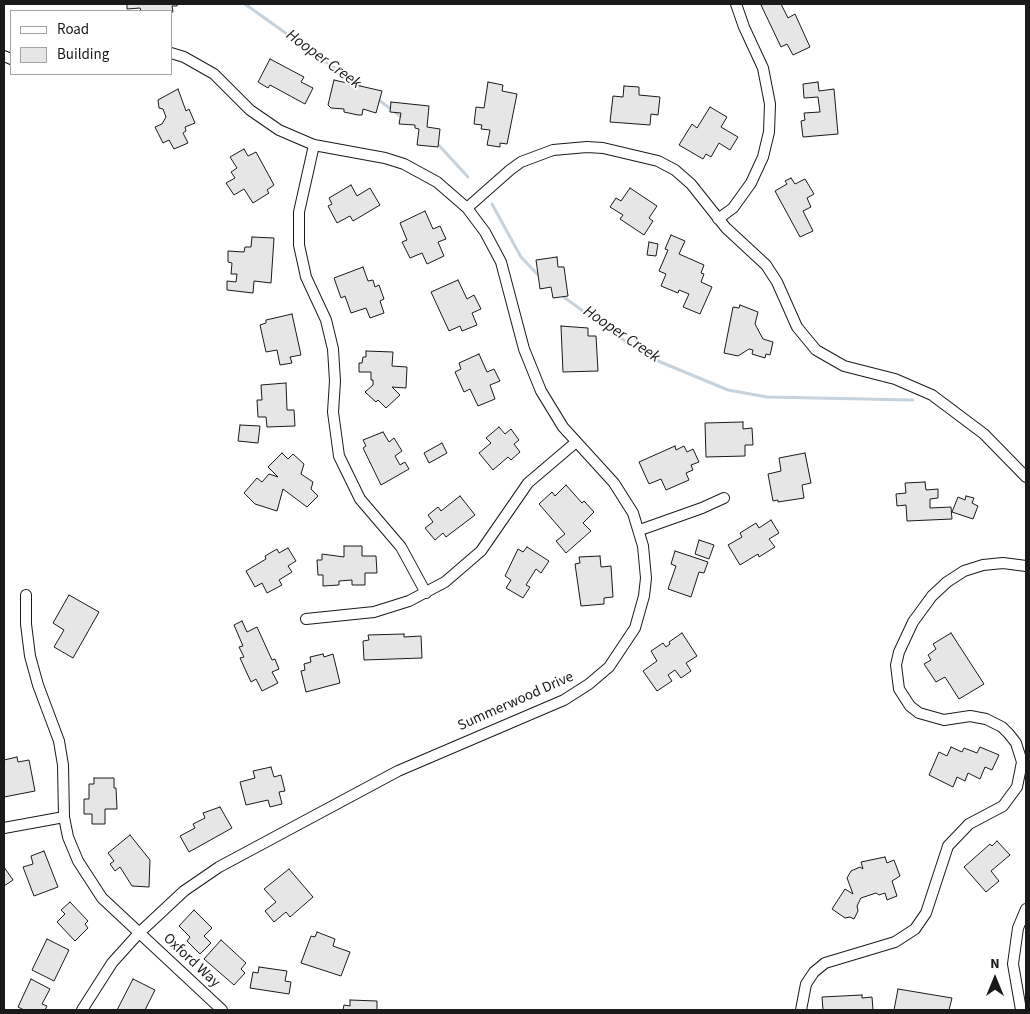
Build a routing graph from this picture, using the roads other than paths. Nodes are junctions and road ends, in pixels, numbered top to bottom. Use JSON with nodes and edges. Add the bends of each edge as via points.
{"nodes":[{"id":1,"x":736,"y":4,"type":"edge"},
{"id":2,"x":172,"y":53,"type":"edge"},
{"id":3,"x":314,"y":145,"type":"junction"},
{"id":4,"x":467,"y":208,"type":"junction"},
{"id":5,"x":718,"y":220,"type":"junction"},
{"id":6,"x":575,"y":443,"type":"junction"},
{"id":7,"x":1026,"y":477,"type":"edge"},
{"id":8,"x":724,"y":498,"type":"dead end"},
{"id":9,"x":640,"y":530,"type":"junction"},
{"id":10,"x":1026,"y":566,"type":"edge"},
{"id":11,"x":426,"y":593,"type":"junction"},
{"id":12,"x":26,"y":595,"type":"dead end"},
{"id":13,"x":306,"y":619,"type":"dead end"},
{"id":14,"x":64,"y":818,"type":"junction"},
{"id":15,"x":4,"y":828,"type":"edge"},
{"id":16,"x":1026,"y":909,"type":"edge"},
{"id":17,"x":139,"y":933,"type":"junction"},
{"id":18,"x":82,"y":1010,"type":"edge"},
{"id":19,"x":222,"y":1010,"type":"edge"},
{"id":20,"x":801,"y":1010,"type":"edge"},
{"id":21,"x":1021,"y":1010,"type":"edge"}],
"edges":[{"from":1,"to":5,"type":"street","via":[[763,68],[770,104],[769,132],[763,157],[750,183],[733,208]]},
{"from":2,"to":3,"type":"street","name":"Summerwood Drive","via":[[214,74],[250,110],[279,130]]},
{"from":3,"to":4,"type":"street","name":"Summerwood Drive","via":[[404,164],[437,182]]},
{"from":3,"to":11,"type":"street","via":[[299,212],[299,245],[306,277],[326,320],[333,349],[334,426],[339,456],[356,492],[401,547]]},
{"from":4,"to":5,"type":"street","via":[[521,162],[553,150],[587,147],[640,156],[666,165],[691,184]]},
{"from":4,"to":6,"type":"street","name":"Summerwood Drive","via":[[501,262],[532,371]]},
{"from":5,"to":7,"type":"street","via":[[766,265],[778,282],[796,327],[816,350],[844,366],[908,384],[938,398],[984,434]]},
{"from":6,"to":9,"type":"street","name":"Summerwood Drive","via":[[618,490]]},
{"from":6,"to":11,"type":"street","via":[[528,483],[476,556]]},
{"from":8,"to":9,"type":"street"},
{"from":9,"to":17,"type":"street","name":"Summerwood Drive","via":[[646,578],[635,628],[619,654],[590,684],[564,700],[398,771],[238,856],[184,891]]},
{"from":10,"to":20,"type":"street","via":[[1003,562],[988,564],[964,571],[947,582],[913,622],[896,665],[900,690],[919,713],[944,720],[970,716],[1002,727],[1016,743],[1022,762],[1018,787],[1002,806],[969,824],[948,846],[926,913],[915,929],[895,942],[825,963],[806,984]]},
{"from":11,"to":13,"type":"street","via":[[374,612]]},
{"from":12,"to":14,"type":"street","name":"Oxford Way","via":[[27,634],[33,669],[61,754]]},
{"from":14,"to":15,"type":"street"},
{"from":14,"to":17,"type":"street","name":"Oxford Way","via":[[73,851],[93,887]]},
{"from":16,"to":21,"type":"street","via":[[1018,928],[1013,964]]},
{"from":17,"to":18,"type":"street","name":"Summerwood Drive","via":[[112,963]]},
{"from":17,"to":19,"type":"street","name":"Oxford Way"}]}
